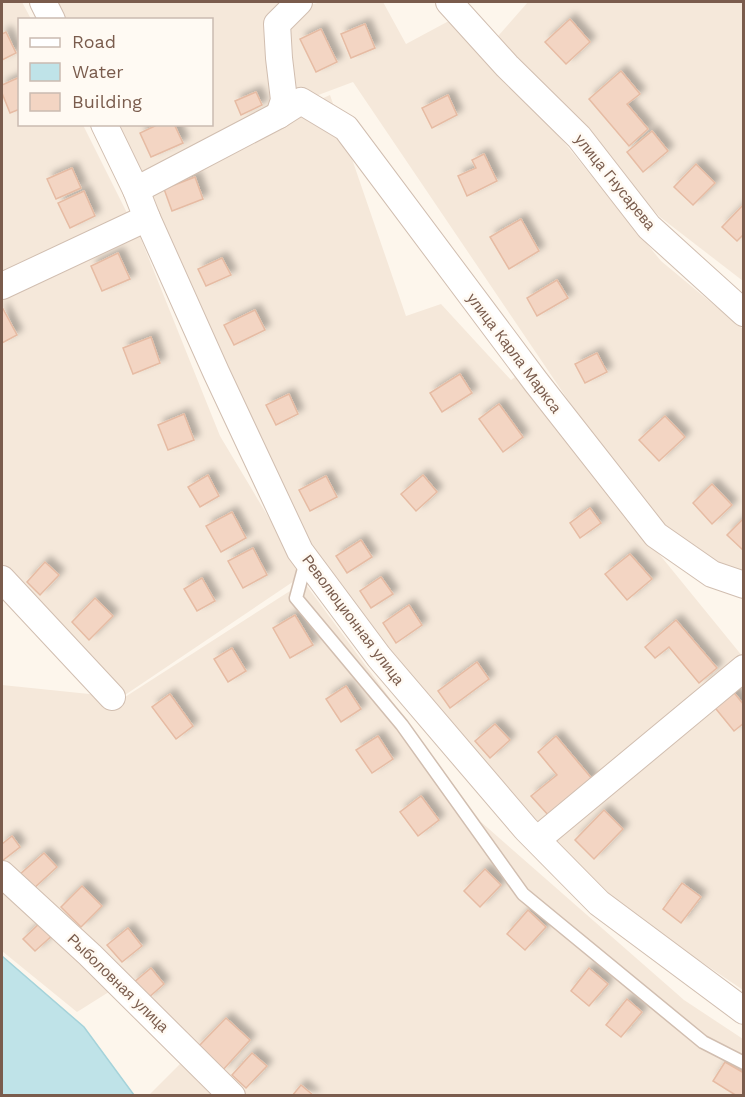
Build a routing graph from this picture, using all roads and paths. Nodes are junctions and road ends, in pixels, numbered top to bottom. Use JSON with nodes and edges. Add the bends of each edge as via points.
{"nodes":[{"id":1,"x":43,"y":2,"type":"edge"},
{"id":2,"x":299,"y":2,"type":"edge"},
{"id":3,"x":449,"y":2,"type":"edge"},
{"id":4,"x":51,"y":18,"type":"edge"},
{"id":5,"x":279,"y":116,"type":"junction"},
{"id":6,"x":105,"y":126,"type":"edge"},
{"id":7,"x":136,"y":190,"type":"junction"},
{"id":8,"x":147,"y":219,"type":"junction"},
{"id":9,"x":2,"y":286,"type":"edge"},
{"id":10,"x":744,"y":313,"type":"edge"},
{"id":11,"x":307,"y":560,"type":"junction"},
{"id":12,"x":2,"y":579,"type":"edge"},
{"id":13,"x":744,"y":585,"type":"edge"},
{"id":14,"x":744,"y":668,"type":"edge"},
{"id":15,"x":112,"y":697,"type":"dead end"},
{"id":16,"x":537,"y":838,"type":"junction"},
{"id":17,"x":2,"y":874,"type":"edge"},
{"id":18,"x":744,"y":1011,"type":"edge"},
{"id":19,"x":744,"y":1063,"type":"edge"},
{"id":20,"x":232,"y":1095,"type":"edge"}],
"edges":[{"from":1,"to":4,"type":"street"},
{"from":2,"to":5,"type":"street","via":[[277,24],[284,100]]},
{"from":3,"to":10,"type":"street","name":"улица Гнусарева","via":[[514,74],[579,137],[649,227]]},
{"from":5,"to":7,"type":"street"},
{"from":5,"to":13,"type":"street","name":"улица Карла Маркса","via":[[302,101],[346,128],[656,535],[712,574]]},
{"from":6,"to":7,"type":"street","name":"Революционная улица"},
{"from":7,"to":8,"type":"street","name":"Революционная улица"},
{"from":8,"to":9,"type":"street"},
{"from":8,"to":11,"type":"street","name":"Революционная улица"},
{"from":11,"to":16,"type":"street","name":"Революционная улица","via":[[379,657]]},
{"from":11,"to":19,"type":"lane","via":[[297,598],[402,724],[523,894],[703,1042]]},
{"from":12,"to":15,"type":"street"},
{"from":14,"to":16,"type":"street"},
{"from":16,"to":18,"type":"street","name":"Революционная улица","via":[[599,903]]},
{"from":17,"to":20,"type":"street","name":"Рыболовная улица"}]}
